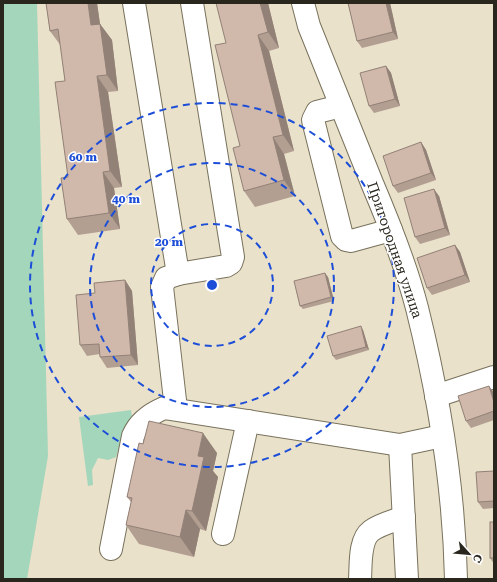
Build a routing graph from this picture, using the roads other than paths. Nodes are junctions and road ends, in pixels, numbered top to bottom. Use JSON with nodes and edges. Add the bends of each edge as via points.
{"nodes":[{"id":1,"x":134,"y":3,"type":"edge"},
{"id":2,"x":192,"y":3,"type":"edge"},
{"id":3,"x":304,"y":3,"type":"edge"},
{"id":4,"x":342,"y":106,"type":"junction"},
{"id":5,"x":391,"y":230,"type":"junction"},
{"id":6,"x":178,"y":274,"type":"junction"},
{"id":7,"x":494,"y":378,"type":"edge"},
{"id":8,"x":436,"y":396,"type":"junction"},
{"id":9,"x":176,"y":409,"type":"junction"},
{"id":10,"x":248,"y":421,"type":"junction"},
{"id":11,"x":442,"y":436,"type":"junction"},
{"id":12,"x":400,"y":445,"type":"junction"},
{"id":13,"x":404,"y":517,"type":"junction"},
{"id":14,"x":223,"y":534,"type":"dead end"},
{"id":15,"x":111,"y":549,"type":"dead end"},
{"id":16,"x":360,"y":579,"type":"edge"},
{"id":17,"x":407,"y":579,"type":"edge"},
{"id":18,"x":456,"y":579,"type":"edge"}],
"edges":[{"from":1,"to":6,"type":"street"},
{"from":2,"to":6,"type":"street","via":[[233,257],[231,263],[226,266]]},
{"from":3,"to":4,"type":"street","name":"Пригородная улица","via":[[309,26]]},
{"from":4,"to":5,"type":"street","name":"Пригородная улица"},
{"from":4,"to":5,"type":"street","via":[[317,112],[313,120],[342,236],[350,240]]},
{"from":5,"to":8,"type":"street","name":"Пригородная улица","via":[[417,307]]},
{"from":6,"to":9,"type":"street","via":[[166,278],[162,287]]},
{"from":7,"to":8,"type":"street"},
{"from":8,"to":11,"type":"street","name":"Пригородная улица"},
{"from":9,"to":10,"type":"street"},
{"from":9,"to":15,"type":"street","via":[[164,408],[157,411],[138,426],[133,436]]},
{"from":10,"to":12,"type":"street"},
{"from":10,"to":14,"type":"street"},
{"from":11,"to":12,"type":"street"},
{"from":11,"to":18,"type":"street","name":"Пригородная улица","via":[[455,536]]},
{"from":12,"to":13,"type":"street"},
{"from":13,"to":16,"type":"street","via":[[372,530],[367,535]]},
{"from":13,"to":17,"type":"street"}]}
